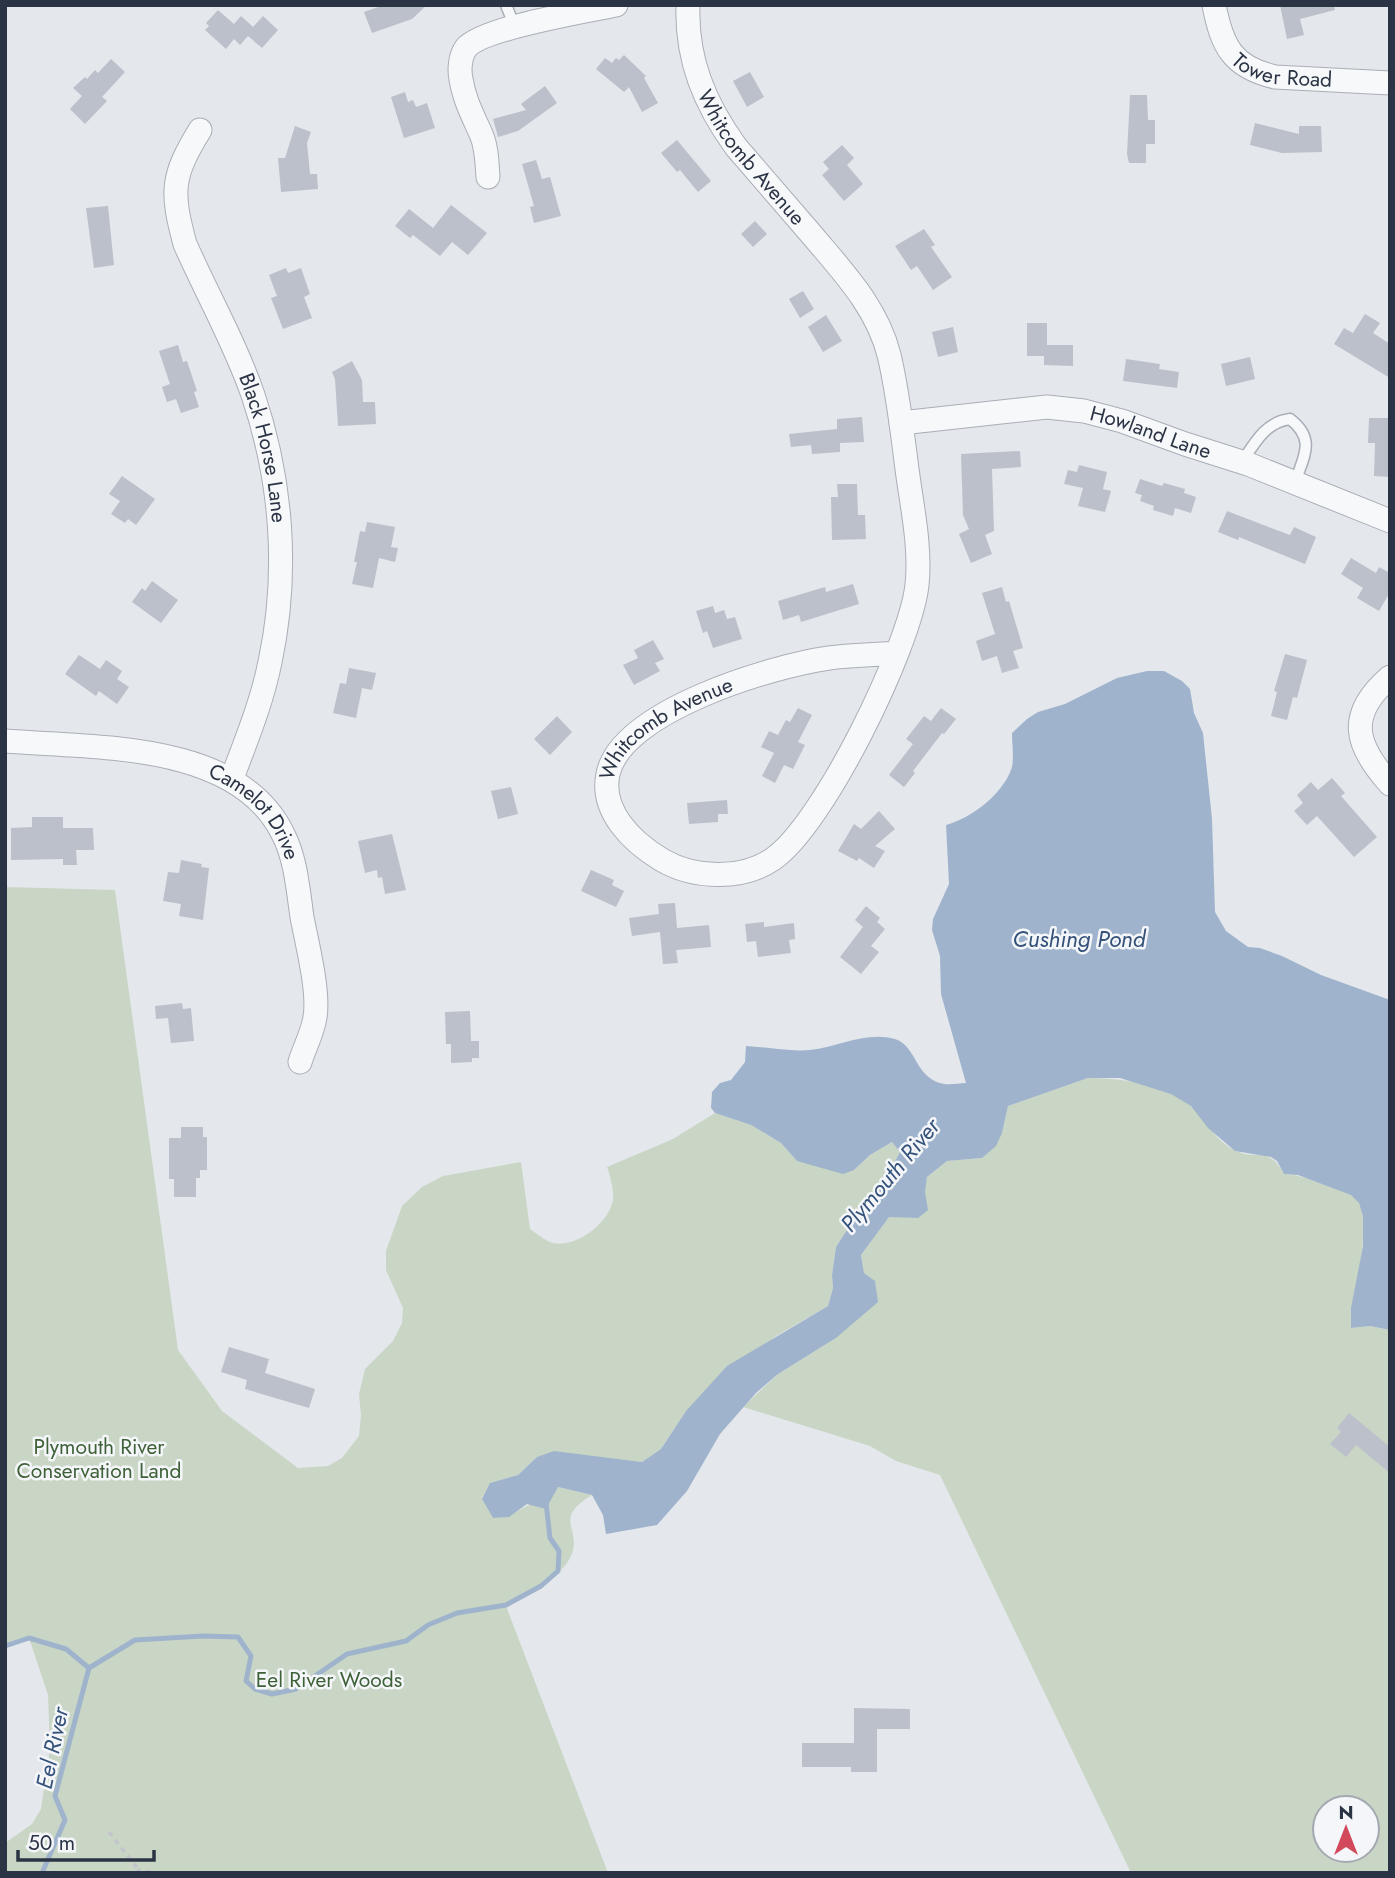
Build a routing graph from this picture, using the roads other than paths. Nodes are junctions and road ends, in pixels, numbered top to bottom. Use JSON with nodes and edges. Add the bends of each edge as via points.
{"nodes":[{"id":1,"x":506,"y":5,"type":"edge"},
{"id":2,"x":616,"y":5,"type":"edge"},
{"id":3,"x":688,"y":5,"type":"edge"},
{"id":4,"x":1214,"y":5,"type":"edge"},
{"id":5,"x":515,"y":27,"type":"junction"},
{"id":6,"x":1390,"y":83,"type":"edge"},
{"id":7,"x":200,"y":130,"type":"dead end"},
{"id":8,"x":488,"y":177,"type":"dead end"},
{"id":9,"x":901,"y":424,"type":"junction"},
{"id":10,"x":1242,"y":462,"type":"junction"},
{"id":11,"x":1294,"y":482,"type":"junction"},
{"id":12,"x":1390,"y":521,"type":"edge"},
{"id":13,"x":897,"y":653,"type":"junction"},
{"id":14,"x":1390,"y":677,"type":"edge"},
{"id":15,"x":5,"y":741,"type":"edge"},
{"id":16,"x":232,"y":778,"type":"junction"},
{"id":17,"x":1390,"y":784,"type":"edge"},
{"id":18,"x":300,"y":1062,"type":"dead end"}],
"edges":[{"from":1,"to":5,"type":"lane"},
{"from":2,"to":5,"type":"street"},
{"from":3,"to":9,"type":"street","name":"Whitcomb Avenue","via":[[689,46],[706,100],[736,147],[857,288],[876,318],[889,353]]},
{"from":4,"to":6,"type":"street","name":"Tower Road","via":[[1234,57],[1258,73]]},
{"from":5,"to":8,"type":"street","via":[[482,37],[466,48],[460,64],[471,117],[483,137]]},
{"from":7,"to":16,"type":"street","name":"Black Horse Lane","via":[[176,181],[179,223],[253,394],[272,465],[280,526],[282,571],[270,664]]},
{"from":9,"to":10,"type":"street","name":"Howland Lane","via":[[1047,407],[1084,411]]},
{"from":9,"to":13,"type":"street","name":"Whitcomb Avenue","via":[[918,571]]},
{"from":10,"to":11,"type":"street","name":"Howland Lane"},
{"from":10,"to":11,"type":"lane","via":[[1267,429],[1290,419],[1303,429],[1307,448]]},
{"from":11,"to":12,"type":"street","name":"Howland Lane"},
{"from":13,"to":13,"type":"street","name":"Whitcomb Avenue","via":[[878,698],[811,818],[771,861],[725,874],[681,870],[638,844],[607,803],[606,785],[617,752],[655,720],[686,703],[782,667]]},
{"from":14,"to":17,"type":"street","via":[[1366,704],[1360,725],[1371,763]]},
{"from":15,"to":16,"type":"street","name":"Camelot Drive","via":[[165,756]]},
{"from":16,"to":18,"type":"street","name":"Camelot Drive","via":[[271,814],[292,858],[314,991],[315,1020]]}]}
